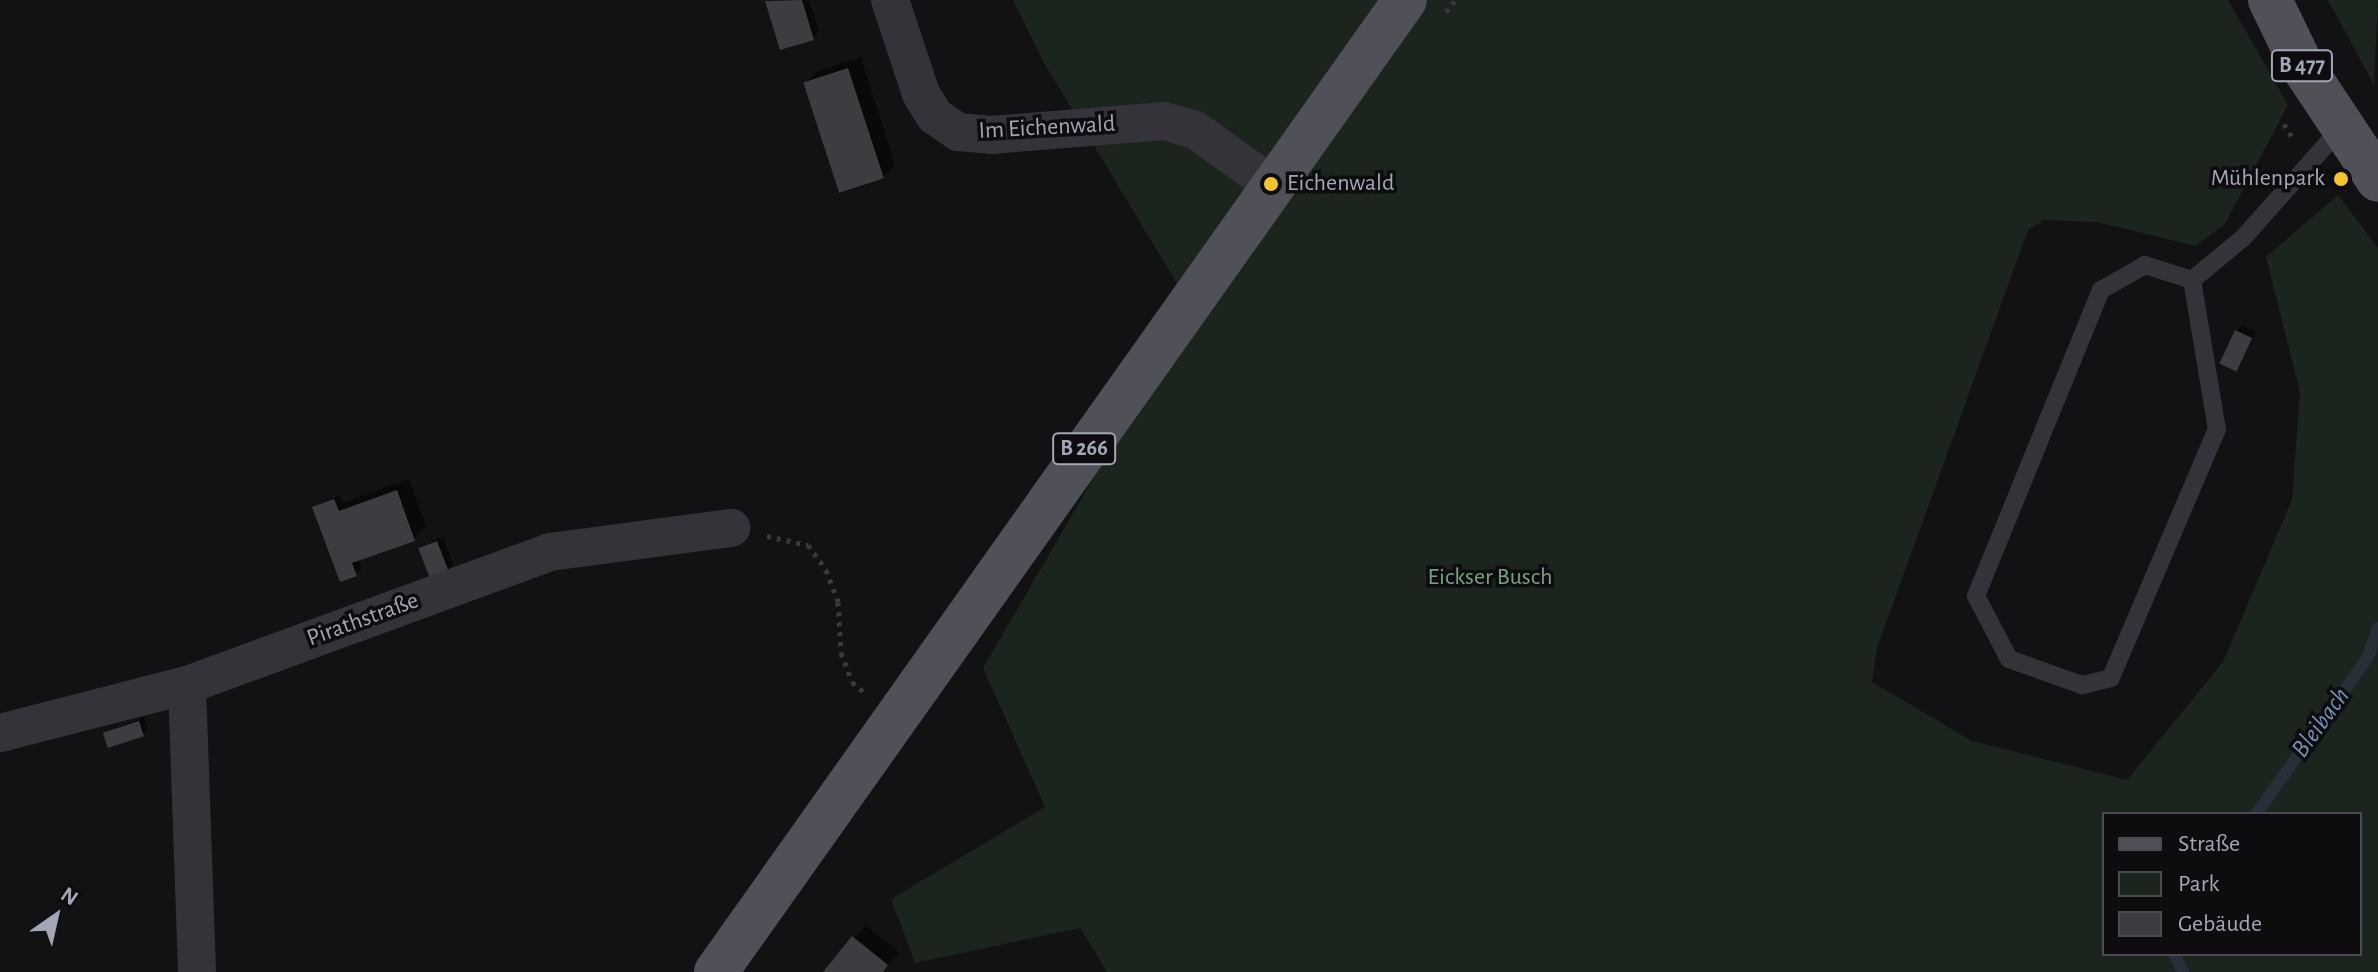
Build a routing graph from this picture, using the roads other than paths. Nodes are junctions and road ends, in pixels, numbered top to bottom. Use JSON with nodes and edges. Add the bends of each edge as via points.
{"nodes":[{"id":1,"x":890,"y":0,"type":"edge"},
{"id":2,"x":1405,"y":0,"type":"edge"},
{"id":3,"x":2270,"y":0,"type":"edge"},
{"id":4,"x":2340,"y":129,"type":"junction"},
{"id":5,"x":2378,"y":180,"type":"edge"},
{"id":6,"x":1271,"y":184,"type":"junction"},
{"id":7,"x":2192,"y":280,"type":"junction"},
{"id":8,"x":731,"y":528,"type":"road end"},
{"id":9,"x":187,"y":685,"type":"junction"},
{"id":10,"x":0,"y":733,"type":"edge"},
{"id":11,"x":197,"y":972,"type":"edge"},
{"id":12,"x":716,"y":972,"type":"edge"}],
"edges":[{"from":1,"to":6,"type":"street","name":"Im Eichenwald","via":[[921,94],[935,116],[958,132],[991,135],[1164,121],[1195,130]]},
{"from":2,"to":6,"type":"main road","number":"B 266"},
{"from":3,"to":4,"type":"main road","number":"B 477"},
{"from":4,"to":5,"type":"main road","number":"B 477"},
{"from":4,"to":7,"type":"lane","via":[[2243,238]]},
{"from":6,"to":12,"type":"main road","number":"B 266"},
{"from":7,"to":7,"type":"lane","via":[[2145,265],[2101,290],[1976,596],[2009,659],[2082,685],[2111,678],[2217,429]]},
{"from":8,"to":9,"type":"street","name":"Pirathstraße","via":[[550,552]]},
{"from":9,"to":10,"type":"street","name":"Pirathstraße"},
{"from":9,"to":11,"type":"street"}]}
